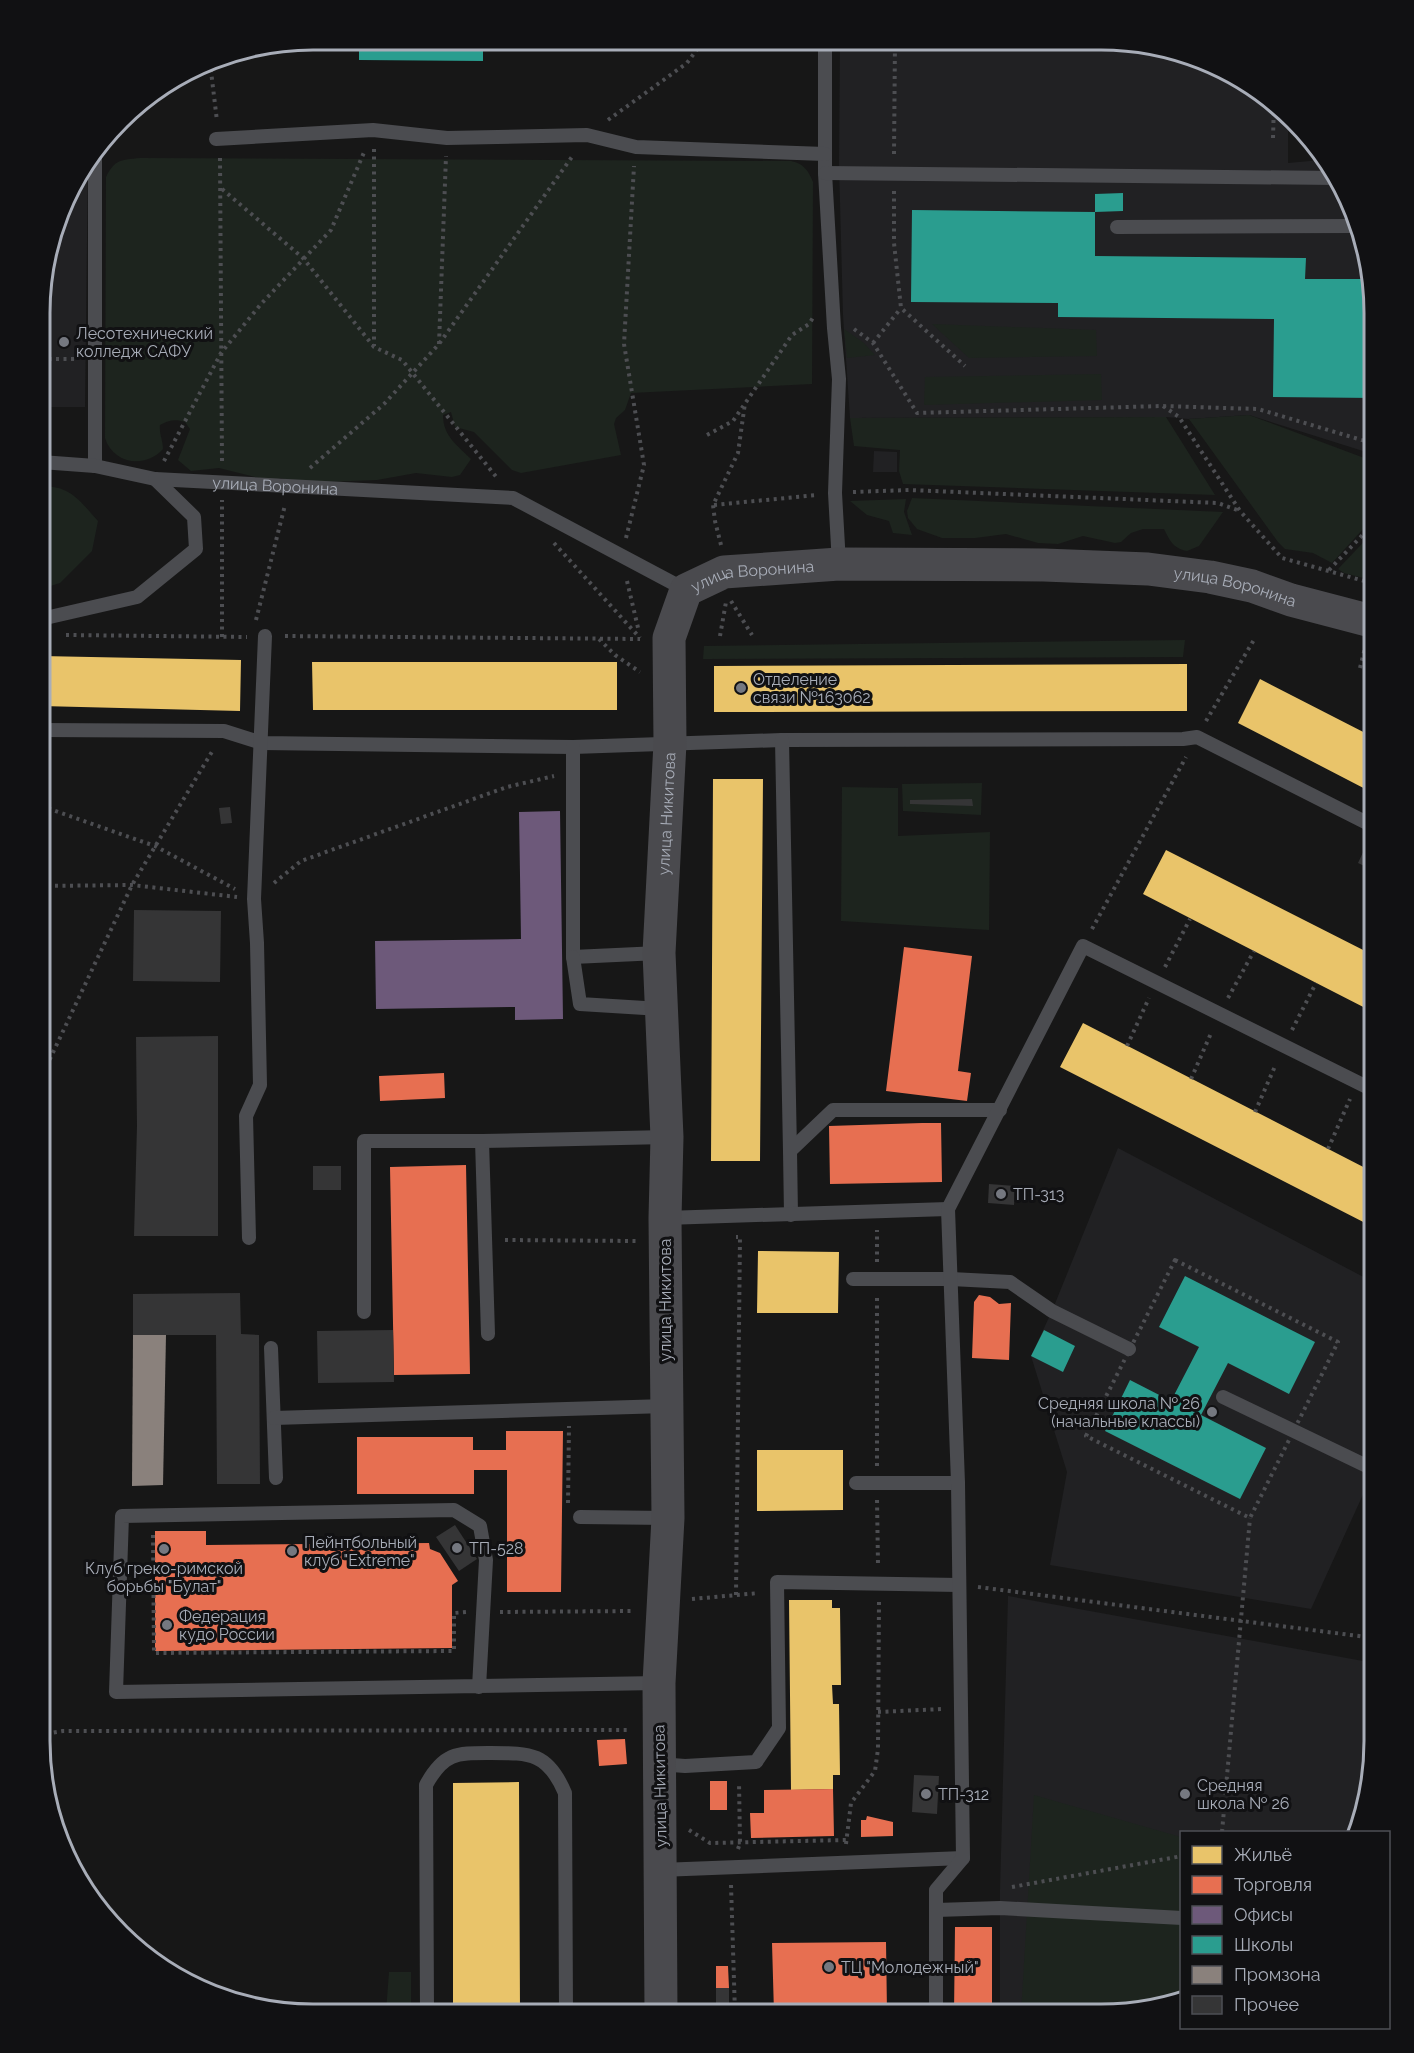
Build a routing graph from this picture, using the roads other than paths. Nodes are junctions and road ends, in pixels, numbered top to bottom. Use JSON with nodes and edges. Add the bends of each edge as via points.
{"nodes":[{"id":1,"x":825,"y":50,"type":"edge"},
{"id":2,"x":217,"y":138,"type":"road end"},
{"id":3,"x":825,"y":154,"type":"junction"},
{"id":4,"x":95,"y":165,"type":"edge"},
{"id":5,"x":825,"y":173,"type":"junction"},
{"id":6,"x":1327,"y":178,"type":"edge"},
{"id":7,"x":1350,"y":225,"type":"edge"},
{"id":8,"x":1117,"y":227,"type":"dead end"},
{"id":9,"x":50,"y":463,"type":"edge"},
{"id":10,"x":95,"y":466,"type":"junction"},
{"id":11,"x":155,"y":479,"type":"junction"},
{"id":12,"x":839,"y":564,"type":"junction"},
{"id":13,"x":686,"y":590,"type":"junction"},
{"id":14,"x":50,"y":617,"type":"edge"},
{"id":15,"x":1364,"y":619,"type":"edge"},
{"id":16,"x":265,"y":636,"type":"road end"},
{"id":17,"x":50,"y":730,"type":"edge"},
{"id":18,"x":782,"y":740,"type":"junction"},
{"id":19,"x":262,"y":742,"type":"junction"},
{"id":20,"x":670,"y":743,"type":"junction"},
{"id":21,"x":573,"y":747,"type":"junction"},
{"id":22,"x":1364,"y":821,"type":"edge"},
{"id":23,"x":659,"y":953,"type":"junction"},
{"id":24,"x":573,"y":957,"type":"junction"},
{"id":25,"x":661,"y":1009,"type":"junction"},
{"id":26,"x":1364,"y":1086,"type":"edge"},
{"id":27,"x":1000,"y":1110,"type":"junction"},
{"id":28,"x":667,"y":1137,"type":"junction"},
{"id":29,"x":482,"y":1141,"type":"junction"},
{"id":30,"x":790,"y":1151,"type":"junction"},
{"id":31,"x":948,"y":1209,"type":"junction"},
{"id":32,"x":791,"y":1215,"type":"junction"},
{"id":33,"x":665,"y":1218,"type":"junction"},
{"id":34,"x":249,"y":1238,"type":"dead end"},
{"id":35,"x":853,"y":1279,"type":"dead end"},
{"id":36,"x":951,"y":1279,"type":"junction"},
{"id":37,"x":363,"y":1312,"type":"dead end"},
{"id":38,"x":488,"y":1334,"type":"dead end"},
{"id":39,"x":271,"y":1348,"type":"dead end"},
{"id":40,"x":1129,"y":1349,"type":"dead end"},
{"id":41,"x":1223,"y":1397,"type":"dead end"},
{"id":42,"x":666,"y":1406,"type":"junction"},
{"id":43,"x":274,"y":1418,"type":"junction"},
{"id":44,"x":1364,"y":1465,"type":"edge"},
{"id":45,"x":276,"y":1478,"type":"dead end"},
{"id":46,"x":856,"y":1483,"type":"dead end"},
{"id":47,"x":958,"y":1484,"type":"junction"},
{"id":48,"x":580,"y":1517,"type":"road end"},
{"id":49,"x":668,"y":1518,"type":"junction"},
{"id":50,"x":959,"y":1585,"type":"junction"},
{"id":51,"x":659,"y":1683,"type":"junction"},
{"id":52,"x":479,"y":1687,"type":"junction"},
{"id":53,"x":659,"y":1764,"type":"junction"},
{"id":54,"x":963,"y":1858,"type":"junction"},
{"id":55,"x":660,"y":1870,"type":"junction"},
{"id":56,"x":936,"y":1910,"type":"junction"},
{"id":57,"x":1180,"y":1918,"type":"edge"},
{"id":58,"x":427,"y":2004,"type":"edge"},
{"id":59,"x":566,"y":2004,"type":"edge"},
{"id":60,"x":661,"y":2004,"type":"edge"},
{"id":61,"x":936,"y":2004,"type":"edge"}],
"edges":[{"from":1,"to":3,"type":"lane"},
{"from":2,"to":3,"type":"lane","via":[[374,130],[447,138],[587,135],[636,147]]},
{"from":3,"to":5,"type":"lane"},
{"from":4,"to":10,"type":"lane"},
{"from":5,"to":6,"type":"lane"},
{"from":5,"to":12,"type":"lane","via":[[839,379],[835,493]]},
{"from":7,"to":8,"type":"lane"},
{"from":9,"to":10,"type":"lane","name":"улица Воронина"},
{"from":10,"to":11,"type":"lane","name":"улица Воронина"},
{"from":11,"to":13,"type":"lane","name":"улица Воронина","via":[[513,498]]},
{"from":11,"to":14,"type":"lane","via":[[194,518],[196,549],[137,597]]},
{"from":12,"to":13,"type":"street","name":"улица Воронина","via":[[724,572]]},
{"from":12,"to":15,"type":"street","name":"улица Воронина","via":[[1148,569],[1210,576]]},
{"from":13,"to":20,"type":"street","name":"улица Никитова","via":[[669,638]]},
{"from":16,"to":19,"type":"lane"},
{"from":17,"to":19,"type":"lane","via":[[224,732]]},
{"from":18,"to":20,"type":"lane"},
{"from":18,"to":22,"type":"lane","via":[[1197,736]]},
{"from":18,"to":30,"type":"lane"},
{"from":19,"to":21,"type":"lane"},
{"from":19,"to":34,"type":"lane","via":[[254,899],[260,1085],[246,1116]]},
{"from":20,"to":21,"type":"lane"},
{"from":20,"to":23,"type":"street","name":"улица Никитова"},
{"from":21,"to":24,"type":"lane"},
{"from":23,"to":24,"type":"lane"},
{"from":23,"to":25,"type":"street","name":"улица Никитова"},
{"from":24,"to":25,"type":"lane","via":[[580,1004]]},
{"from":25,"to":28,"type":"street","name":"улица Никитова"},
{"from":26,"to":27,"type":"lane","via":[[1083,946]]},
{"from":27,"to":30,"type":"lane","via":[[833,1110]]},
{"from":27,"to":31,"type":"lane"},
{"from":28,"to":29,"type":"lane"},
{"from":28,"to":33,"type":"street","name":"улица Никитова"},
{"from":29,"to":37,"type":"lane","via":[[364,1141]]},
{"from":29,"to":38,"type":"lane"},
{"from":30,"to":32,"type":"lane"},
{"from":31,"to":32,"type":"lane"},
{"from":31,"to":36,"type":"lane"},
{"from":32,"to":33,"type":"lane"},
{"from":33,"to":42,"type":"street","name":"улица Никитова"},
{"from":35,"to":36,"type":"lane"},
{"from":36,"to":40,"type":"lane","via":[[1010,1282],[1052,1311]]},
{"from":36,"to":47,"type":"lane"},
{"from":39,"to":43,"type":"lane"},
{"from":41,"to":44,"type":"lane"},
{"from":42,"to":43,"type":"lane"},
{"from":42,"to":49,"type":"street","name":"улица Никитова"},
{"from":43,"to":45,"type":"lane"},
{"from":46,"to":47,"type":"lane"},
{"from":47,"to":50,"type":"lane"},
{"from":48,"to":49,"type":"lane"},
{"from":49,"to":51,"type":"street","name":"улица Никитова"},
{"from":50,"to":53,"type":"lane","via":[[777,1582],[778,1728],[756,1762]]},
{"from":50,"to":54,"type":"lane"},
{"from":51,"to":52,"type":"lane"},
{"from":51,"to":53,"type":"street","name":"улица Никитова"},
{"from":52,"to":52,"type":"lane","via":[[116,1692],[122,1516],[454,1510],[480,1526],[486,1560]]},
{"from":53,"to":55,"type":"street","name":"улица Никитова"},
{"from":54,"to":55,"type":"lane"},
{"from":54,"to":56,"type":"lane","via":[[936,1890]]},
{"from":55,"to":60,"type":"street","name":"улица Никитова"},
{"from":56,"to":57,"type":"lane","via":[[999,1908]]},
{"from":56,"to":61,"type":"lane"},
{"from":58,"to":59,"type":"lane","via":[[426,1785],[439,1767],[460,1753],[526,1753],[550,1767],[565,1793]]}]}
